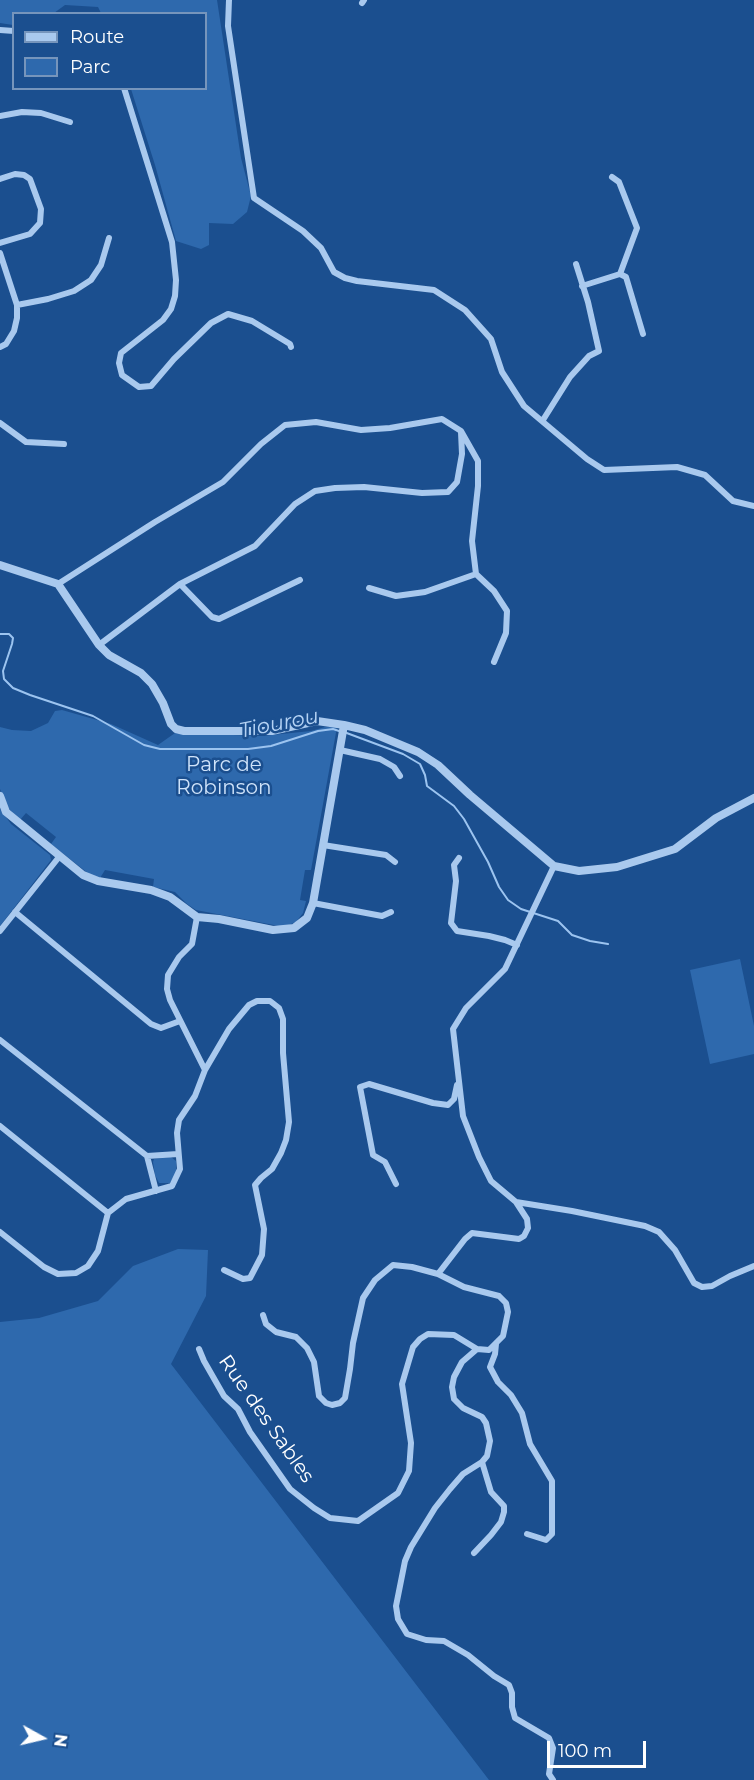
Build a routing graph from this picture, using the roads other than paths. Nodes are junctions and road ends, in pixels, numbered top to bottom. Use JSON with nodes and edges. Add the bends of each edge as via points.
{"nodes":[{"id":1,"x":229,"y":0,"type":"edge"},
{"id":2,"x":125,"y":90,"type":"edge"},
{"id":3,"x":0,"y":116,"type":"edge"},
{"id":4,"x":70,"y":122,"type":"dead end"},
{"id":5,"x":612,"y":177,"type":"dead end"},
{"id":6,"x":0,"y":179,"type":"edge"},
{"id":7,"x":109,"y":238,"type":"dead end"},
{"id":8,"x":0,"y":243,"type":"edge"},
{"id":9,"x":0,"y":253,"type":"edge"},
{"id":10,"x":576,"y":264,"type":"dead end"},
{"id":11,"x":620,"y":274,"type":"junction"},
{"id":12,"x":582,"y":286,"type":"junction"},
{"id":13,"x":17,"y":305,"type":"junction"},
{"id":14,"x":643,"y":334,"type":"dead end"},
{"id":15,"x":0,"y":347,"type":"edge"},
{"id":16,"x":291,"y":347,"type":"dead end"},
{"id":17,"x":543,"y":420,"type":"junction"},
{"id":18,"x":0,"y":423,"type":"edge"},
{"id":19,"x":461,"y":431,"type":"junction"},
{"id":20,"x":64,"y":444,"type":"dead end"},
{"id":21,"x":754,"y":506,"type":"edge"},
{"id":22,"x":0,"y":565,"type":"edge"},
{"id":23,"x":476,"y":574,"type":"junction"},
{"id":24,"x":300,"y":580,"type":"dead end"},
{"id":25,"x":58,"y":584,"type":"junction"},
{"id":26,"x":180,"y":584,"type":"junction"},
{"id":27,"x":369,"y":588,"type":"dead end"},
{"id":28,"x":99,"y":645,"type":"junction"},
{"id":29,"x":494,"y":662,"type":"dead end"},
{"id":30,"x":343,"y":730,"type":"junction"},
{"id":31,"x":340,"y":750,"type":"junction"},
{"id":32,"x":400,"y":776,"type":"dead end"},
{"id":33,"x":0,"y":796,"type":"edge"},
{"id":34,"x":754,"y":798,"type":"edge"},
{"id":35,"x":323,"y":844,"type":"junction"},
{"id":36,"x":59,"y":857,"type":"junction"},
{"id":37,"x":459,"y":858,"type":"dead end"},
{"id":38,"x":395,"y":862,"type":"dead end"},
{"id":39,"x":554,"y":866,"type":"junction"},
{"id":40,"x":313,"y":903,"type":"junction"},
{"id":41,"x":15,"y":912,"type":"junction"},
{"id":42,"x":391,"y":912,"type":"dead end"},
{"id":43,"x":197,"y":916,"type":"junction"},
{"id":44,"x":0,"y":932,"type":"edge"},
{"id":45,"x":517,"y":945,"type":"junction"},
{"id":46,"x":180,"y":1021,"type":"junction"},
{"id":47,"x":0,"y":1040,"type":"edge"},
{"id":48,"x":205,"y":1070,"type":"junction"},
{"id":49,"x":459,"y":1077,"type":"junction"},
{"id":50,"x":0,"y":1126,"type":"edge"},
{"id":51,"x":178,"y":1154,"type":"junction"},
{"id":52,"x":147,"y":1156,"type":"junction"},
{"id":53,"x":396,"y":1184,"type":"dead end"},
{"id":54,"x":156,"y":1191,"type":"junction"},
{"id":55,"x":516,"y":1202,"type":"junction"},
{"id":56,"x":108,"y":1213,"type":"junction"},
{"id":57,"x":0,"y":1232,"type":"edge"},
{"id":58,"x":754,"y":1266,"type":"edge"},
{"id":59,"x":224,"y":1270,"type":"dead end"},
{"id":60,"x":438,"y":1274,"type":"junction"},
{"id":61,"x":263,"y":1315,"type":"dead end"},
{"id":62,"x":496,"y":1344,"type":"junction"},
{"id":63,"x":200,"y":1348,"type":"dead end"},
{"id":64,"x":477,"y":1349,"type":"junction"},
{"id":65,"x":482,"y":1462,"type":"junction"},
{"id":66,"x":526,"y":1534,"type":"dead end"},
{"id":67,"x":474,"y":1553,"type":"dead end"},
{"id":68,"x":553,"y":1780,"type":"edge"}],
"edges":[{"from":1,"to":17,"type":"street","via":[[228,26],[254,198],[303,231],[321,248],[334,272],[357,281],[434,290],[465,309],[491,339],[502,372],[524,406]]},
{"from":2,"to":16,"type":"street","via":[[172,242],[176,280],[175,296],[164,320],[121,353],[122,375],[139,387],[151,386],[211,323],[228,314],[252,321]]},
{"from":3,"to":4,"type":"street","via":[[22,111]]},
{"from":5,"to":11,"type":"street","via":[[619,182],[638,228]]},
{"from":6,"to":8,"type":"street","via":[[15,174],[30,179],[41,209],[40,223],[30,234]]},
{"from":7,"to":13,"type":"street","via":[[102,265],[91,280],[74,291]]},
{"from":9,"to":13,"type":"street"},
{"from":10,"to":12,"type":"street"},
{"from":11,"to":12,"type":"street"},
{"from":11,"to":14,"type":"street","via":[[626,277]]},
{"from":12,"to":17,"type":"street","via":[[599,351],[570,377]]},
{"from":13,"to":15,"type":"street","via":[[14,331]]},
{"from":17,"to":21,"type":"street","via":[[604,470],[676,467],[705,475],[733,501]]},
{"from":18,"to":20,"type":"street","via":[[26,442]]},
{"from":19,"to":23,"type":"street","via":[[478,461],[472,541]]},
{"from":19,"to":25,"type":"street","via":[[442,420],[361,430],[316,422],[285,425],[226,480]]},
{"from":19,"to":26,"type":"street","via":[[457,482],[448,492],[364,487],[315,491],[295,504],[255,546]]},
{"from":22,"to":25,"type":"street"},
{"from":23,"to":27,"type":"street","via":[[425,592],[396,596]]},
{"from":23,"to":29,"type":"street","via":[[507,611],[506,633]]},
{"from":24,"to":26,"type":"street","via":[[219,619],[212,617]]},
{"from":25,"to":28,"type":"street"},
{"from":26,"to":28,"type":"street"},
{"from":28,"to":30,"type":"street","via":[[152,684],[171,724],[184,731],[272,731],[317,722]]},
{"from":30,"to":31,"type":"street"},
{"from":30,"to":39,"type":"street","via":[[365,730],[418,752]]},
{"from":31,"to":32,"type":"street","via":[[380,759]]},
{"from":31,"to":35,"type":"street"},
{"from":33,"to":36,"type":"street","via":[[6,812]]},
{"from":34,"to":39,"type":"street","via":[[716,818],[675,849],[617,867],[579,871]]},
{"from":35,"to":38,"type":"street","via":[[386,855]]},
{"from":35,"to":40,"type":"street"},
{"from":36,"to":41,"type":"street"},
{"from":36,"to":43,"type":"street","via":[[82,875],[151,890]]},
{"from":37,"to":45,"type":"street","via":[[454,865],[451,923],[457,931]]},
{"from":39,"to":45,"type":"street"},
{"from":40,"to":42,"type":"street","via":[[382,916]]},
{"from":40,"to":43,"type":"street","via":[[307,918],[294,928],[273,930]]},
{"from":41,"to":44,"type":"street"},
{"from":41,"to":46,"type":"street","via":[[152,1024],[161,1028]]},
{"from":43,"to":46,"type":"street","via":[[192,944],[168,975],[167,988]]},
{"from":45,"to":49,"type":"street","via":[[505,969],[466,1008],[453,1029]]},
{"from":46,"to":48,"type":"street"},
{"from":47,"to":52,"type":"street"},
{"from":48,"to":51,"type":"street","via":[[195,1096],[179,1120]]},
{"from":48,"to":59,"type":"street","via":[[229,1029],[249,1005],[270,1001],[279,1008],[283,1019],[289,1122],[286,1140],[272,1169],[255,1185],[264,1229],[262,1255],[250,1278],[243,1279]]},
{"from":49,"to":53,"type":"street","via":[[454,1099],[448,1105],[369,1084],[360,1087],[373,1155],[385,1162]]},
{"from":49,"to":55,"type":"street","via":[[463,1116],[479,1157],[491,1181]]},
{"from":50,"to":56,"type":"street"},
{"from":51,"to":52,"type":"street"},
{"from":51,"to":54,"type":"street","via":[[180,1170],[175,1181],[172,1186]]},
{"from":52,"to":54,"type":"street"},
{"from":54,"to":56,"type":"street","via":[[126,1199]]},
{"from":55,"to":58,"type":"street","via":[[659,1232],[675,1250],[694,1283],[702,1287]]},
{"from":55,"to":60,"type":"street","via":[[527,1219],[524,1236],[511,1239],[472,1233]]},
{"from":56,"to":57,"type":"street","via":[[98,1251],[88,1266],[76,1273],[58,1274],[44,1267]]},
{"from":60,"to":61,"type":"street","via":[[393,1265],[375,1280],[363,1298],[345,1398],[332,1405],[319,1396],[314,1362],[307,1348],[296,1337],[276,1332],[266,1324]]},
{"from":60,"to":62,"type":"street","via":[[464,1287],[499,1296],[506,1303],[503,1335]]},
{"from":62,"to":64,"type":"street","via":[[489,1350]]},
{"from":62,"to":66,"type":"street","via":[[490,1367],[522,1413],[530,1444],[552,1481],[552,1534],[546,1540]]},
{"from":63,"to":64,"type":"street","name":"Rue des Sables","via":[[224,1395],[238,1409],[290,1489],[330,1518],[358,1521],[398,1493],[409,1471],[411,1443],[402,1384],[413,1347],[428,1334],[454,1335]]},
{"from":64,"to":65,"type":"street","via":[[462,1362],[452,1387],[454,1399],[482,1417],[486,1424],[490,1449]]},
{"from":65,"to":67,"type":"street","via":[[491,1492],[504,1506],[504,1512],[501,1522]]},
{"from":65,"to":68,"type":"street","via":[[463,1474],[450,1489],[411,1547],[396,1606],[398,1619],[407,1634],[444,1641],[509,1685],[515,1718],[549,1738],[553,1748],[549,1774]]}]}
